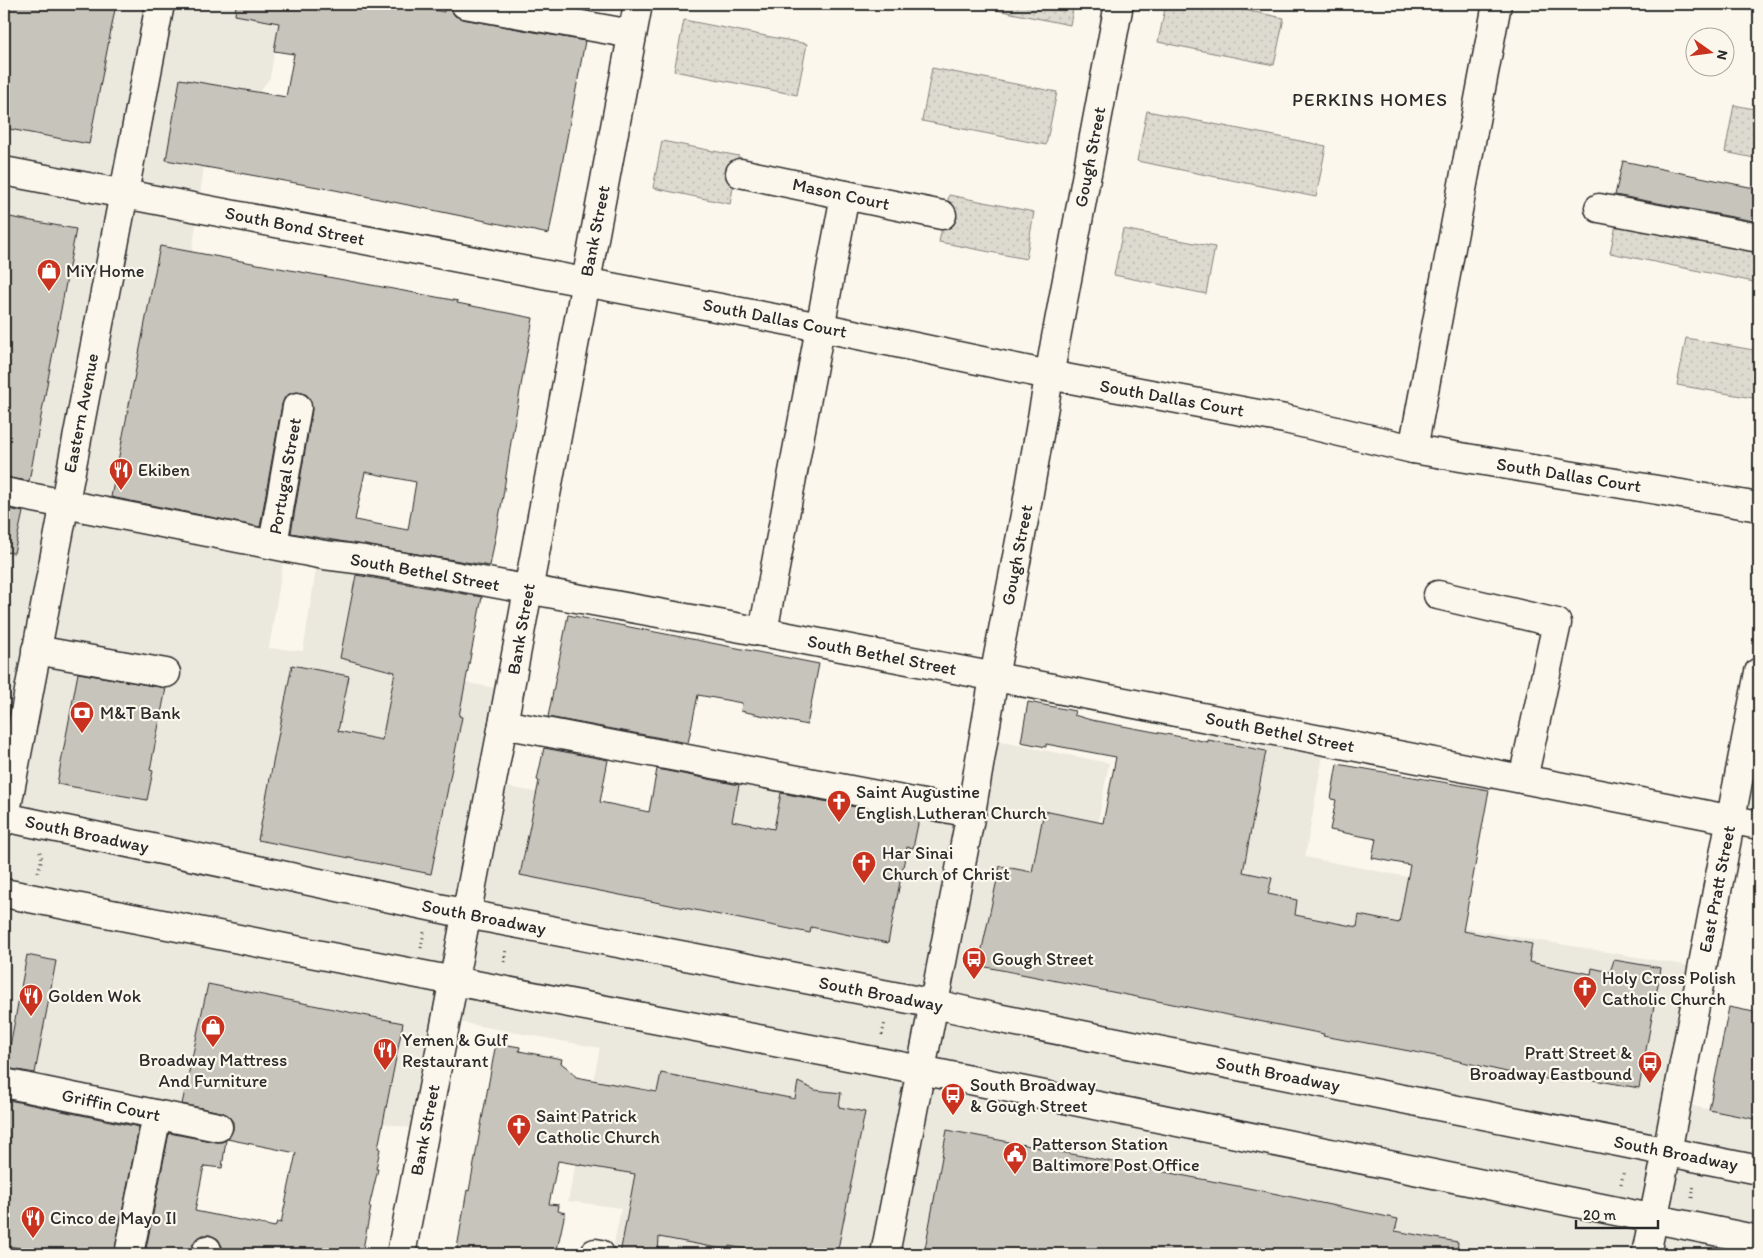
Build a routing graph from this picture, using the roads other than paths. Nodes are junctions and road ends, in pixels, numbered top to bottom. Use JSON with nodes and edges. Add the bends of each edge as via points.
{"nodes":[{"id":1,"x":160,"y":4,"type":"edge"},
{"id":2,"x":465,"y":4,"type":"edge"},
{"id":3,"x":638,"y":4,"type":"edge"},
{"id":4,"x":1119,"y":4,"type":"edge"},
{"id":5,"x":1497,"y":4,"type":"edge"},
{"id":6,"x":632,"y":34,"type":"junction"},
{"id":7,"x":4,"y":171,"type":"edge"},
{"id":8,"x":740,"y":173,"type":"dead end"},
{"id":9,"x":123,"y":194,"type":"junction"},
{"id":10,"x":845,"y":195,"type":"junction"},
{"id":11,"x":1599,"y":208,"type":"dead end"},
{"id":12,"x":942,"y":214,"type":"dead end"},
{"id":13,"x":1759,"y":238,"type":"edge"},
{"id":14,"x":586,"y":281,"type":"junction"},
{"id":15,"x":820,"y":327,"type":"junction"},
{"id":16,"x":1049,"y":375,"type":"junction"},
{"id":17,"x":297,"y":407,"type":"dead end"},
{"id":18,"x":1413,"y":449,"type":"junction"},
{"id":19,"x":4,"y":492,"type":"edge"},
{"id":20,"x":64,"y":504,"type":"junction"},
{"id":21,"x":1759,"y":507,"type":"edge"},
{"id":22,"x":273,"y":544,"type":"junction"},
{"id":23,"x":528,"y":590,"type":"junction"},
{"id":24,"x":1438,"y":595,"type":"dead end"},
{"id":25,"x":763,"y":632,"type":"junction"},
{"id":26,"x":36,"y":650,"type":"junction"},
{"id":27,"x":166,"y":672,"type":"dead end"},
{"id":28,"x":1759,"y":672,"type":"edge"},
{"id":29,"x":994,"y":677,"type":"junction"},
{"id":30,"x":503,"y":724,"type":"junction"},
{"id":31,"x":1523,"y":779,"type":"junction"},
{"id":32,"x":971,"y":813,"type":"junction"},
{"id":33,"x":4,"y":819,"type":"edge"},
{"id":34,"x":1730,"y":820,"type":"junction"},
{"id":35,"x":1759,"y":825,"type":"edge"},
{"id":36,"x":4,"y":892,"type":"edge"},
{"id":37,"x":467,"y":914,"type":"junction"},
{"id":38,"x":454,"y":981,"type":"junction"},
{"id":39,"x":935,"y":1004,"type":"junction"},
{"id":40,"x":921,"y":1070,"type":"junction"},
{"id":41,"x":4,"y":1084,"type":"edge"},
{"id":42,"x":157,"y":1115,"type":"junction"},
{"id":43,"x":218,"y":1127,"type":"dead end"},
{"id":44,"x":1667,"y":1152,"type":"junction"},
{"id":45,"x":1759,"y":1170,"type":"edge"},
{"id":46,"x":1653,"y":1220,"type":"junction"},
{"id":47,"x":1759,"y":1240,"type":"edge"},
{"id":48,"x":129,"y":1254,"type":"edge"},
{"id":49,"x":401,"y":1254,"type":"edge"},
{"id":50,"x":885,"y":1254,"type":"edge"},
{"id":51,"x":1646,"y":1254,"type":"edge"}],
"edges":[{"from":1,"to":9,"type":"main road","name":"Eastern Avenue"},
{"from":2,"to":6,"type":"main road"},
{"from":3,"to":6,"type":"main road","name":"Bank Street"},
{"from":4,"to":16,"type":"main road","name":"Gough Street"},
{"from":5,"to":18,"type":"main road"},
{"from":6,"to":14,"type":"main road","name":"Bank Street"},
{"from":7,"to":9,"type":"main road","name":"South Bond Street"},
{"from":8,"to":10,"type":"main road","name":"Mason Court"},
{"from":9,"to":14,"type":"main road","name":"South Bond Street"},
{"from":9,"to":20,"type":"main road","name":"Eastern Avenue"},
{"from":10,"to":12,"type":"main road","name":"Mason Court"},
{"from":10,"to":15,"type":"main road"},
{"from":11,"to":13,"type":"main road"},
{"from":14,"to":15,"type":"main road","name":"South Dallas Court"},
{"from":14,"to":23,"type":"main road","name":"Bank Street"},
{"from":15,"to":16,"type":"main road","name":"South Dallas Court"},
{"from":15,"to":25,"type":"main road"},
{"from":16,"to":18,"type":"main road","name":"South Dallas Court","via":[[1285,419]]},
{"from":16,"to":29,"type":"main road","name":"Gough Street"},
{"from":17,"to":22,"type":"main road","name":"Portugal Street"},
{"from":18,"to":21,"type":"main road","name":"South Dallas Court"},
{"from":19,"to":20,"type":"main road","name":"South Bethel Street"},
{"from":20,"to":22,"type":"main road","name":"South Bethel Street"},
{"from":20,"to":26,"type":"main road","name":"Eastern Avenue"},
{"from":22,"to":23,"type":"main road","name":"South Bethel Street"},
{"from":23,"to":25,"type":"main road","name":"South Bethel Street"},
{"from":23,"to":30,"type":"main road","name":"Bank Street"},
{"from":24,"to":31,"type":"main road","via":[[1557,623]]},
{"from":25,"to":29,"type":"main road","name":"South Bethel Street"},
{"from":26,"to":27,"type":"main road"},
{"from":26,"to":33,"type":"main road","name":"Eastern Avenue"},
{"from":28,"to":34,"type":"main road","name":"East Pratt Street"},
{"from":29,"to":31,"type":"main road","name":"South Bethel Street"},
{"from":29,"to":32,"type":"main road","name":"Gough Street"},
{"from":30,"to":32,"type":"main road"},
{"from":30,"to":37,"type":"main road","name":"Bank Street"},
{"from":31,"to":34,"type":"main road","name":"South Bethel Street"},
{"from":32,"to":39,"type":"main road","name":"Gough Street"},
{"from":33,"to":37,"type":"main road","name":"South Broadway"},
{"from":34,"to":35,"type":"main road","name":"South Bethel Street"},
{"from":34,"to":44,"type":"main road","name":"East Pratt Street"},
{"from":36,"to":38,"type":"main road"},
{"from":37,"to":38,"type":"main road","name":"Bank Street"},
{"from":37,"to":39,"type":"main road","name":"South Broadway"},
{"from":38,"to":40,"type":"main road"},
{"from":38,"to":49,"type":"main road","name":"Bank Street"},
{"from":39,"to":40,"type":"main road","name":"Gough Street"},
{"from":39,"to":44,"type":"main road","name":"South Broadway"},
{"from":40,"to":46,"type":"main road"},
{"from":40,"to":50,"type":"main road","name":"Gough Street"},
{"from":41,"to":42,"type":"main road","name":"Griffin Court"},
{"from":42,"to":43,"type":"main road","name":"Griffin Court"},
{"from":42,"to":48,"type":"main road"},
{"from":44,"to":45,"type":"main road","name":"South Broadway"},
{"from":44,"to":46,"type":"main road","name":"East Pratt Street"},
{"from":46,"to":47,"type":"main road"},
{"from":46,"to":51,"type":"main road","name":"East Pratt Street"}]}
